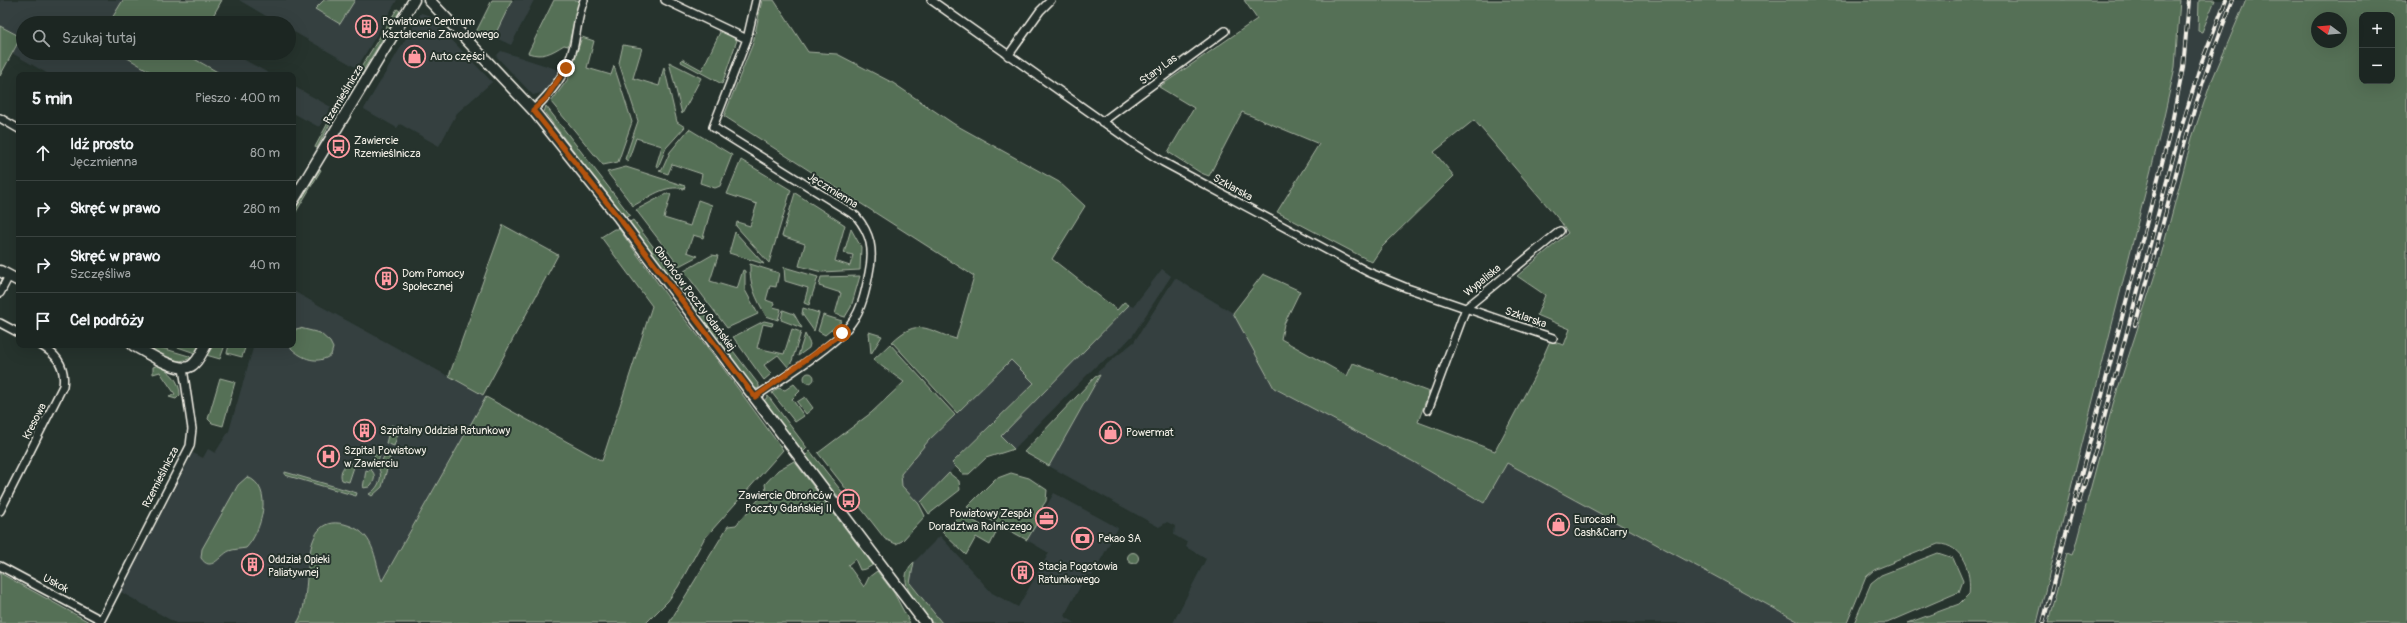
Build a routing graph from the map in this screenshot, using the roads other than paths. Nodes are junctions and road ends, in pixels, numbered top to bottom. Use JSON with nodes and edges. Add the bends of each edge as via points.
{"nodes":[{"id":1,"x":414,"y":0,"type":"edge"},
{"id":2,"x":429,"y":0,"type":"edge"},
{"id":3,"x":584,"y":0,"type":"edge"},
{"id":4,"x":665,"y":0,"type":"edge"},
{"id":5,"x":756,"y":0,"type":"edge"},
{"id":6,"x":931,"y":0,"type":"edge"},
{"id":7,"x":1051,"y":0,"type":"edge"},
{"id":8,"x":1225,"y":31,"type":"dead end"},
{"id":9,"x":747,"y":39,"type":"junction"},
{"id":10,"x":1008,"y":56,"type":"junction"},
{"id":11,"x":533,"y":110,"type":"junction"},
{"id":12,"x":0,"y":118,"type":"edge"},
{"id":13,"x":1102,"y":122,"type":"junction"},
{"id":14,"x":16,"y":127,"type":"edge"},
{"id":15,"x":296,"y":196,"type":"edge"},
{"id":16,"x":1560,"y":231,"type":"dead end"},
{"id":17,"x":5,"y":273,"type":"edge"},
{"id":18,"x":16,"y":279,"type":"edge"},
{"id":19,"x":0,"y":293,"type":"edge"},
{"id":20,"x":1466,"y":308,"type":"junction"},
{"id":21,"x":0,"y":323,"type":"edge"},
{"id":22,"x":16,"y":332,"type":"edge"},
{"id":23,"x":1553,"y":338,"type":"dead end"},
{"id":24,"x":46,"y":348,"type":"edge"},
{"id":25,"x":139,"y":348,"type":"edge"},
{"id":26,"x":204,"y":348,"type":"edge"},
{"id":27,"x":183,"y":368,"type":"junction"},
{"id":28,"x":755,"y":397,"type":"junction"},
{"id":29,"x":1428,"y":410,"type":"dead end"},
{"id":30,"x":0,"y":511,"type":"edge"},
{"id":31,"x":0,"y":566,"type":"edge"},
{"id":32,"x":101,"y":620,"type":"joint"},
{"id":33,"x":925,"y":623,"type":"edge"}],
"edges":[{"from":1,"to":15,"type":"street","name":"Rzemieślnicza"},
{"from":2,"to":11,"type":"street","name":"Obrońców Poczty Gdańskiej"},
{"from":3,"to":11,"type":"street","via":[[566,68],[546,98]]},
{"from":4,"to":9,"type":"street"},
{"from":5,"to":9,"type":"street","name":"Jęczmienna"},
{"from":6,"to":10,"type":"street","name":"Szklarska"},
{"from":7,"to":10,"type":"street","via":[[1040,11]]},
{"from":8,"to":13,"type":"street","name":"Stary Las"},
{"from":9,"to":28,"type":"street","name":"Jęczmienna","via":[[713,127],[856,216],[870,236],[872,250],[868,280],[852,322],[819,351]]},
{"from":10,"to":13,"type":"street","name":"Szklarska"},
{"from":11,"to":28,"type":"street","name":"Obrońców Poczty Gdańskiej"},
{"from":12,"to":14,"type":"street"},
{"from":13,"to":20,"type":"street","name":"Szklarska","via":[[1163,162],[1368,272]]},
{"from":16,"to":20,"type":"street","name":"Wypaliska"},
{"from":17,"to":18,"type":"street"},
{"from":17,"to":19,"type":"street"},
{"from":20,"to":23,"type":"street","name":"Szklarska"},
{"from":20,"to":29,"type":"street","name":"Wypaliska"},
{"from":21,"to":22,"type":"street"},
{"from":24,"to":30,"type":"street","name":"Kresowa","via":[[64,372],[63,386]]},
{"from":25,"to":27,"type":"street","via":[[170,365]]},
{"from":26,"to":27,"type":"street","via":[[191,366]]},
{"from":27,"to":32,"type":"street","name":"Rzemieślnicza","via":[[192,429],[190,446]]},
{"from":28,"to":33,"type":"street","name":"Obrońców Poczty Gdańskiej"},
{"from":31,"to":32,"type":"street","name":"Uskok"}]}
